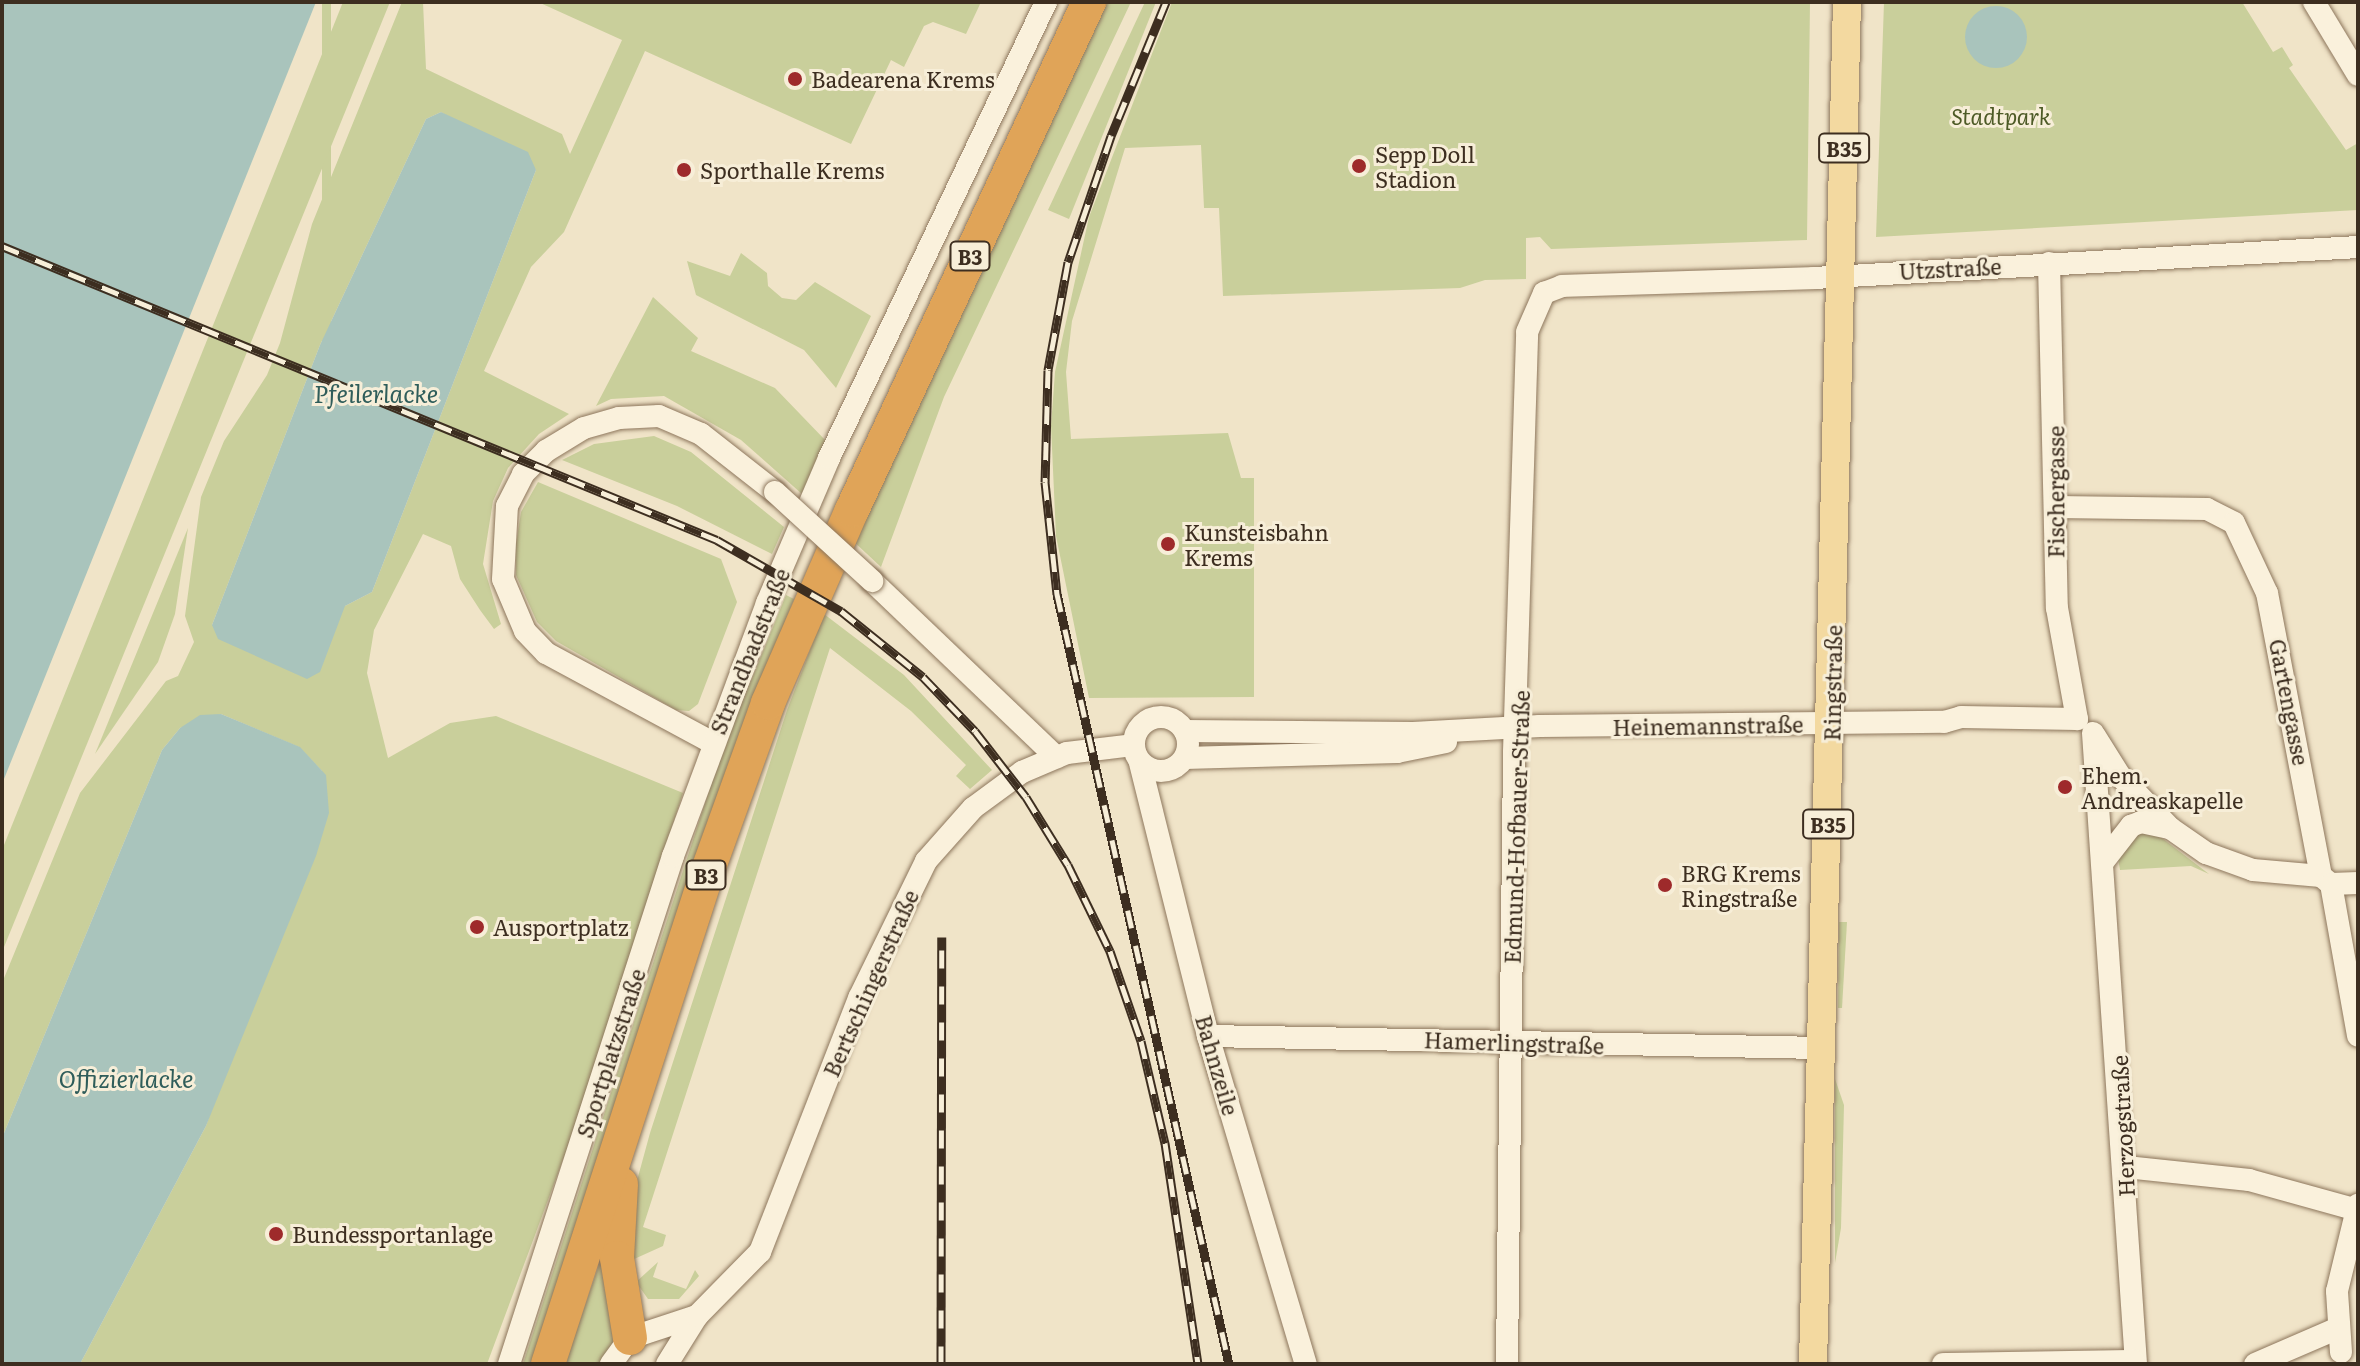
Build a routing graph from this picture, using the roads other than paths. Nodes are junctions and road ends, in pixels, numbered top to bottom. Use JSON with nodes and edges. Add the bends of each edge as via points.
{"nodes":[{"id":1,"x":1046,"y":2,"type":"edge"},
{"id":2,"x":1089,"y":2,"type":"edge"},
{"id":3,"x":1847,"y":2,"type":"edge"},
{"id":4,"x":2314,"y":2,"type":"edge"},
{"id":5,"x":2358,"y":75,"type":"edge"},
{"id":6,"x":2358,"y":247,"type":"edge"},
{"id":7,"x":2049,"y":263,"type":"junction"},
{"id":8,"x":1842,"y":275,"type":"junction"},
{"id":9,"x":1544,"y":293,"type":"joint"},
{"id":10,"x":2056,"y":507,"type":"junction"},
{"id":11,"x":1831,"y":723,"type":"junction"},
{"id":12,"x":2085,"y":726,"type":"junction"},
{"id":13,"x":1517,"y":727,"type":"junction"},
{"id":14,"x":1482,"y":730,"type":"junction"},
{"id":15,"x":1185,"y":731,"type":"junction"},
{"id":16,"x":713,"y":743,"type":"junction"},
{"id":17,"x":1137,"y":754,"type":"junction"},
{"id":18,"x":1056,"y":757,"type":"junction"},
{"id":19,"x":1185,"y":758,"type":"junction"},
{"id":20,"x":2170,"y":828,"type":"junction"},
{"id":21,"x":2103,"y":862,"type":"junction"},
{"id":22,"x":2326,"y":880,"type":"junction"},
{"id":23,"x":2358,"y":883,"type":"edge"},
{"id":24,"x":1208,"y":1036,"type":"junction"},
{"id":25,"x":2358,"y":1036,"type":"edge"},
{"id":26,"x":1512,"y":1042,"type":"junction"},
{"id":27,"x":1808,"y":1049,"type":"junction"},
{"id":28,"x":627,"y":1125,"type":"junction"},
{"id":29,"x":2126,"y":1167,"type":"junction"},
{"id":30,"x":2356,"y":1220,"type":"edge"},
{"id":31,"x":697,"y":1316,"type":"junction"},
{"id":32,"x":2336,"y":1329,"type":"junction"},
{"id":33,"x":2341,"y":1352,"type":"dead end"},
{"id":34,"x":623,"y":1355,"type":"edge"},
{"id":35,"x":2135,"y":1363,"type":"edge"},
{"id":36,"x":509,"y":1364,"type":"edge"},
{"id":37,"x":548,"y":1364,"type":"edge"},
{"id":38,"x":667,"y":1364,"type":"edge"},
{"id":39,"x":1306,"y":1364,"type":"edge"},
{"id":40,"x":1507,"y":1364,"type":"edge"},
{"id":41,"x":1813,"y":1364,"type":"edge"},
{"id":42,"x":1943,"y":1364,"type":"edge"},
{"id":43,"x":2255,"y":1364,"type":"edge"}],
"edges":[{"from":1,"to":16,"type":"street","name":"Strandbadstraße","via":[[829,458]]},
{"from":2,"to":28,"type":"highway","number":"B3","via":[[787,656],[708,870]]},
{"from":3,"to":8,"type":"main road","name":"Ringstraße","number":"B35"},
{"from":4,"to":5,"type":"street"},
{"from":6,"to":7,"type":"street","name":"Utzstraße"},
{"from":7,"to":8,"type":"street","name":"Utzstraße"},
{"from":7,"to":10,"type":"street","name":"Fischergasse"},
{"from":8,"to":9,"type":"street","name":"Utzstraße","via":[[1562,286]]},
{"from":8,"to":11,"type":"main road","name":"Ringstraße","number":"B35"},
{"from":9,"to":13,"type":"street","name":"Edmund-Hofbauer-Straße","via":[[1527,332]]},
{"from":10,"to":12,"type":"street","name":"Fischergasse","via":[[2057,608]]},
{"from":10,"to":22,"type":"street","name":"Gartengasse","via":[[2207,509],[2234,523],[2258,567],[2275,622]]},
{"from":11,"to":12,"type":"street","name":"Heinemannstraße"},
{"from":11,"to":13,"type":"street","name":"Heinemannstraße"},
{"from":11,"to":27,"type":"main road","name":"Ringstraße","number":"B35"},
{"from":12,"to":20,"type":"street","via":[[2120,776]]},
{"from":12,"to":21,"type":"street","name":"Fischergasse"},
{"from":13,"to":14,"type":"street","name":"Heinemannstraße"},
{"from":13,"to":26,"type":"street","name":"Edmund-Hofbauer-Straße"},
{"from":14,"to":15,"type":"street","name":"Heinemannstraße","via":[[1236,735]]},
{"from":14,"to":19,"type":"street","name":"Heinemannstraße","via":[[1397,752]]},
{"from":15,"to":17,"type":"street","via":[[1169,718],[1158,717],[1140,726]]},
{"from":15,"to":19,"type":"street"},
{"from":16,"to":18,"type":"street","name":"Strandbadstraße","bridge":true,"via":[[546,653],[525,631],[503,579],[507,506],[523,474],[546,451],[584,428],[619,418],[659,416],[701,434],[775,492]]},
{"from":16,"to":36,"type":"street","name":"Sportplatzstraße"},
{"from":17,"to":18,"type":"street","name":"Bertschingerstraße","via":[[1104,745]]},
{"from":17,"to":19,"type":"street","via":[[1164,772]]},
{"from":17,"to":24,"type":"street","name":"Bahnzeile"},
{"from":18,"to":31,"type":"street","name":"Bertschingerstraße","via":[[1022,772],[982,801],[926,861],[859,998],[760,1252]]},
{"from":20,"to":21,"type":"street","via":[[2141,822],[2131,826]]},
{"from":20,"to":22,"type":"street","via":[[2229,863]]},
{"from":21,"to":29,"type":"street","name":"Herzogstraße"},
{"from":22,"to":23,"type":"street"},
{"from":22,"to":25,"type":"street","name":"Gartengasse"},
{"from":24,"to":26,"type":"street","name":"Hamerlingstraße"},
{"from":24,"to":39,"type":"street","name":"Bahnzeile"},
{"from":26,"to":27,"type":"street","name":"Hamerlingstraße"},
{"from":26,"to":40,"type":"street","name":"Edmund-Hofbauer-Straße"},
{"from":27,"to":41,"type":"main road","name":"Ringstraße","number":"B35"},
{"from":28,"to":34,"type":"highway","via":[[617,1258]]},
{"from":28,"to":37,"type":"highway","number":"B3"},
{"from":29,"to":30,"type":"street","via":[[2249,1180]]},
{"from":29,"to":35,"type":"street","name":"Herzogstraße"},
{"from":30,"to":32,"type":"street","via":[[2337,1291]]},
{"from":31,"to":34,"type":"street","name":"Bertschingerstraße"},
{"from":31,"to":38,"type":"street","name":"Bertschingerstraße"},
{"from":32,"to":33,"type":"street"},
{"from":32,"to":43,"type":"street"},
{"from":35,"to":42,"type":"street"}]}
